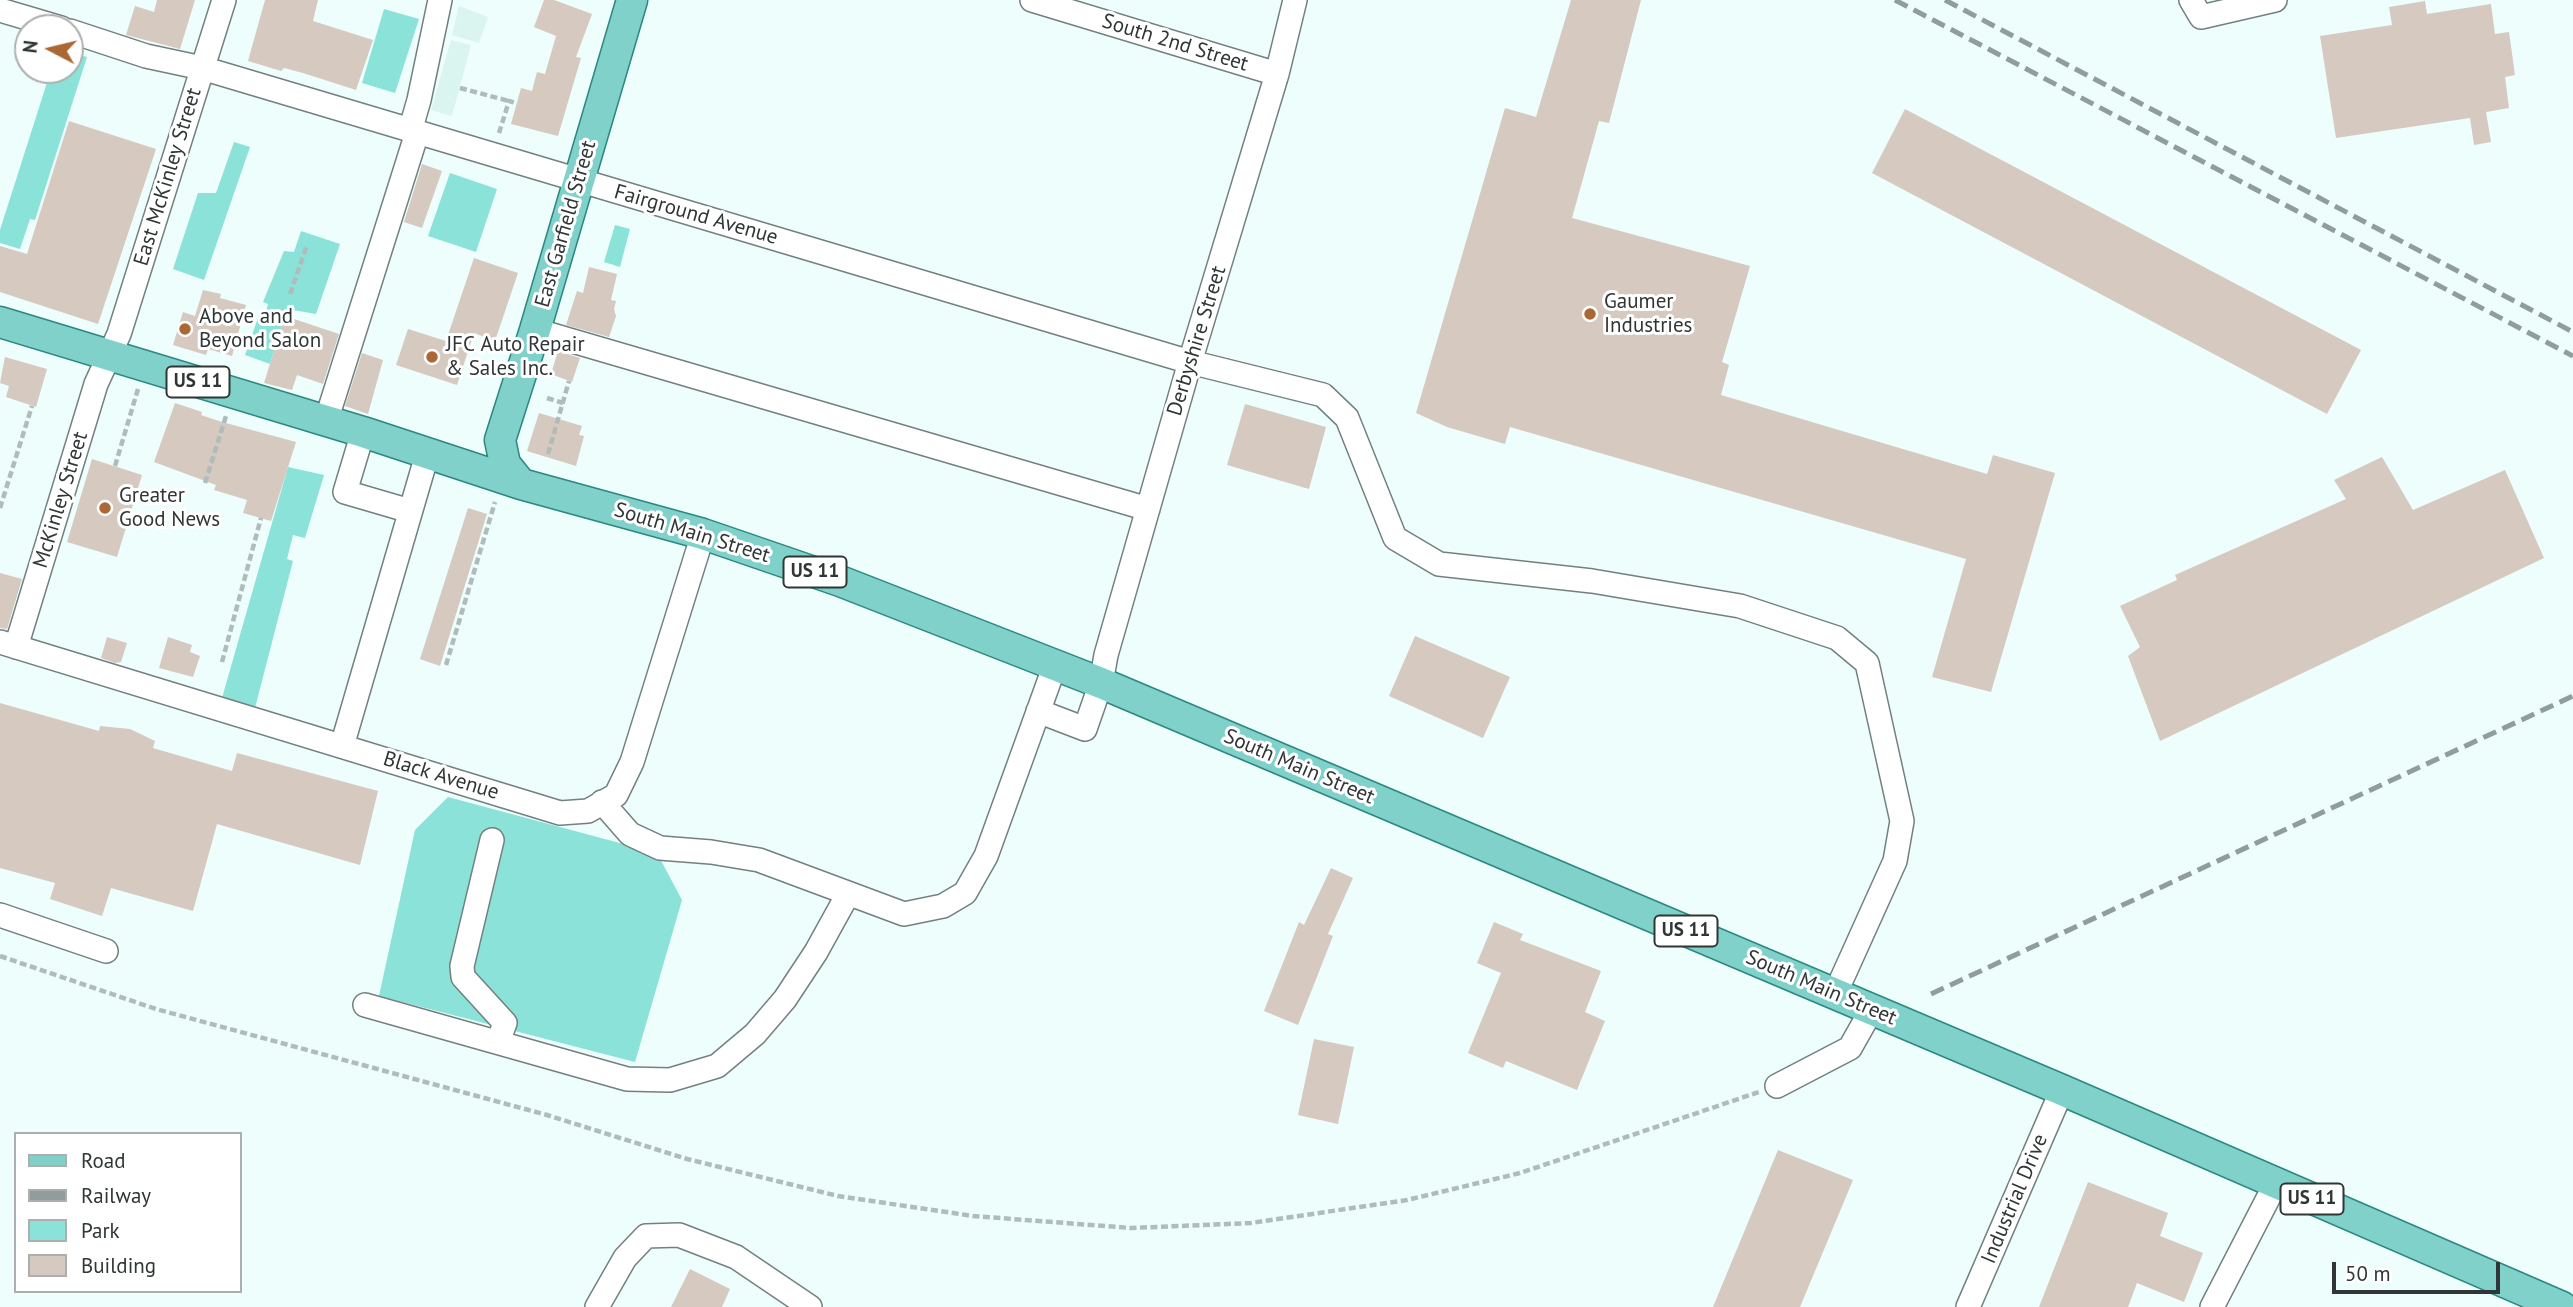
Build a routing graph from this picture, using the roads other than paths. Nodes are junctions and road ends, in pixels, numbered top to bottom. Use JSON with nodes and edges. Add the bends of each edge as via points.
{"nodes":[{"id":1,"x":224,"y":0,"type":"edge"},
{"id":2,"x":440,"y":0,"type":"edge"},
{"id":3,"x":632,"y":0,"type":"edge"},
{"id":4,"x":1032,"y":0,"type":"edge"},
{"id":5,"x":1295,"y":0,"type":"edge"},
{"id":6,"x":2191,"y":0,"type":"edge"},
{"id":7,"x":2275,"y":0,"type":"edge"},
{"id":8,"x":84,"y":36,"type":"edge"},
{"id":9,"x":202,"y":68,"type":"junction"},
{"id":10,"x":1277,"y":74,"type":"junction"},
{"id":11,"x":414,"y":132,"type":"junction"},
{"id":12,"x":579,"y":181,"type":"junction"},
{"id":13,"x":0,"y":322,"type":"edge"},
{"id":14,"x":536,"y":330,"type":"junction"},
{"id":15,"x":111,"y":355,"type":"junction"},
{"id":16,"x":1190,"y":362,"type":"junction"},
{"id":17,"x":326,"y":421,"type":"junction"},
{"id":18,"x":363,"y":432,"type":"junction"},
{"id":19,"x":500,"y":440,"type":"junction"},
{"id":20,"x":427,"y":455,"type":"junction"},
{"id":21,"x":465,"y":466,"type":"junction"},
{"id":22,"x":509,"y":491,"type":"junction"},
{"id":23,"x":1148,"y":509,"type":"junction"},
{"id":24,"x":410,"y":512,"type":"junction"},
{"id":25,"x":703,"y":534,"type":"junction"},
{"id":26,"x":8,"y":645,"type":"edge"},
{"id":27,"x":1055,"y":665,"type":"junction"},
{"id":28,"x":1101,"y":683,"type":"junction"},
{"id":29,"x":1038,"y":711,"type":"junction"},
{"id":30,"x":342,"y":746,"type":"junction"},
{"id":31,"x":603,"y":803,"type":"junction"},
{"id":32,"x":492,"y":840,"type":"dead end"},
{"id":33,"x":848,"y":894,"type":"junction"},
{"id":34,"x":0,"y":915,"type":"edge"},
{"id":35,"x":107,"y":951,"type":"dead end"},
{"id":36,"x":1835,"y":994,"type":"junction"},
{"id":37,"x":365,"y":1004,"type":"dead end"},
{"id":38,"x":1872,"y":1009,"type":"junction"},
{"id":39,"x":498,"y":1042,"type":"junction"},
{"id":40,"x":1777,"y":1086,"type":"road end"},
{"id":41,"x":2062,"y":1090,"type":"junction"},
{"id":42,"x":2276,"y":1183,"type":"junction"},
{"id":43,"x":597,"y":1307,"type":"edge"},
{"id":44,"x":810,"y":1307,"type":"edge"},
{"id":45,"x":1968,"y":1307,"type":"edge"},
{"id":46,"x":2212,"y":1307,"type":"edge"},
{"id":47,"x":2563,"y":1307,"type":"edge"}],
"edges":[{"from":1,"to":9,"type":"street","name":"East McKinley Street"},
{"from":2,"to":11,"type":"street"},
{"from":3,"to":12,"type":"main road","name":"East Garfield Street"},
{"from":4,"to":10,"type":"street","name":"South 2nd Street"},
{"from":5,"to":10,"type":"street","name":"Derbyshire Street"},
{"from":6,"to":7,"type":"street","via":[[2202,17]]},
{"from":8,"to":9,"type":"street","name":"Fairground Avenue"},
{"from":9,"to":11,"type":"street","name":"Fairground Avenue"},
{"from":9,"to":15,"type":"street","name":"East McKinley Street"},
{"from":10,"to":16,"type":"street","name":"Derbyshire Street"},
{"from":11,"to":12,"type":"street","name":"Fairground Avenue"},
{"from":11,"to":17,"type":"street"},
{"from":12,"to":14,"type":"main road","name":"East Garfield Street"},
{"from":12,"to":16,"type":"street","name":"Fairground Avenue"},
{"from":13,"to":15,"type":"main road","name":"South Main Street","number":"US 11"},
{"from":14,"to":19,"type":"main road","name":"East Garfield Street"},
{"from":14,"to":23,"type":"street"},
{"from":15,"to":17,"type":"main road","name":"South Main Street","number":"US 11"},
{"from":15,"to":26,"type":"street","name":"McKinley Street","via":[[96,384]]},
{"from":16,"to":23,"type":"street","name":"Derbyshire Street"},
{"from":16,"to":36,"type":"street","name":"Fairground Avenue","via":[[1323,395],[1347,418],[1395,538],[1439,564],[1592,581],[1740,606],[1837,638],[1867,663],[1902,821],[1895,862]]},
{"from":17,"to":18,"type":"main road","name":"South Main Street","number":"US 11"},
{"from":18,"to":20,"type":"main road","name":"South Main Street","number":"US 11"},
{"from":18,"to":24,"type":"street","via":[[345,492]]},
{"from":19,"to":21,"type":"main road","via":[[484,458]]},
{"from":19,"to":22,"type":"main road"},
{"from":20,"to":21,"type":"main road","name":"South Main Street","number":"US 11"},
{"from":20,"to":24,"type":"street"},
{"from":21,"to":22,"type":"main road","name":"South Main Street","number":"US 11"},
{"from":22,"to":25,"type":"main road","name":"South Main Street","number":"US 11"},
{"from":23,"to":28,"type":"street","name":"Derbyshire Street"},
{"from":24,"to":30,"type":"street"},
{"from":25,"to":27,"type":"main road","name":"South Main Street","number":"US 11","via":[[840,581]]},
{"from":25,"to":31,"type":"street","via":[[632,762],[615,794]]},
{"from":26,"to":30,"type":"street","name":"Black Avenue"},
{"from":27,"to":28,"type":"main road","name":"South Main Street","number":"US 11"},
{"from":27,"to":29,"type":"street"},
{"from":28,"to":29,"type":"street","name":"Derbyshire Street","via":[[1085,729]]},
{"from":28,"to":36,"type":"main road","name":"South Main Street","number":"US 11"},
{"from":29,"to":33,"type":"street","via":[[986,856],[965,893],[943,906],[904,914]]},
{"from":30,"to":31,"type":"street","name":"Black Avenue","via":[[560,813],[588,811]]},
{"from":31,"to":33,"type":"street","via":[[630,834],[660,848],[759,860]]},
{"from":32,"to":39,"type":"street","via":[[461,966],[463,977],[505,1023]]},
{"from":33,"to":39,"type":"street","via":[[785,999],[755,1034],[718,1066],[670,1080],[627,1079]]},
{"from":34,"to":35,"type":"street"},
{"from":36,"to":38,"type":"main road","name":"South Main Street","number":"US 11"},
{"from":37,"to":39,"type":"street"},
{"from":38,"to":40,"type":"street","via":[[1850,1048]]},
{"from":38,"to":41,"type":"main road","name":"South Main Street","number":"US 11"},
{"from":41,"to":42,"type":"main road","name":"South Main Street","number":"US 11"},
{"from":41,"to":45,"type":"street","name":"Industrial Drive"},
{"from":42,"to":46,"type":"street"},
{"from":42,"to":47,"type":"main road","name":"South Main Street","number":"US 11"},
{"from":43,"to":44,"type":"street","via":[[625,1258],[646,1236],[679,1235],[736,1257]]}]}
